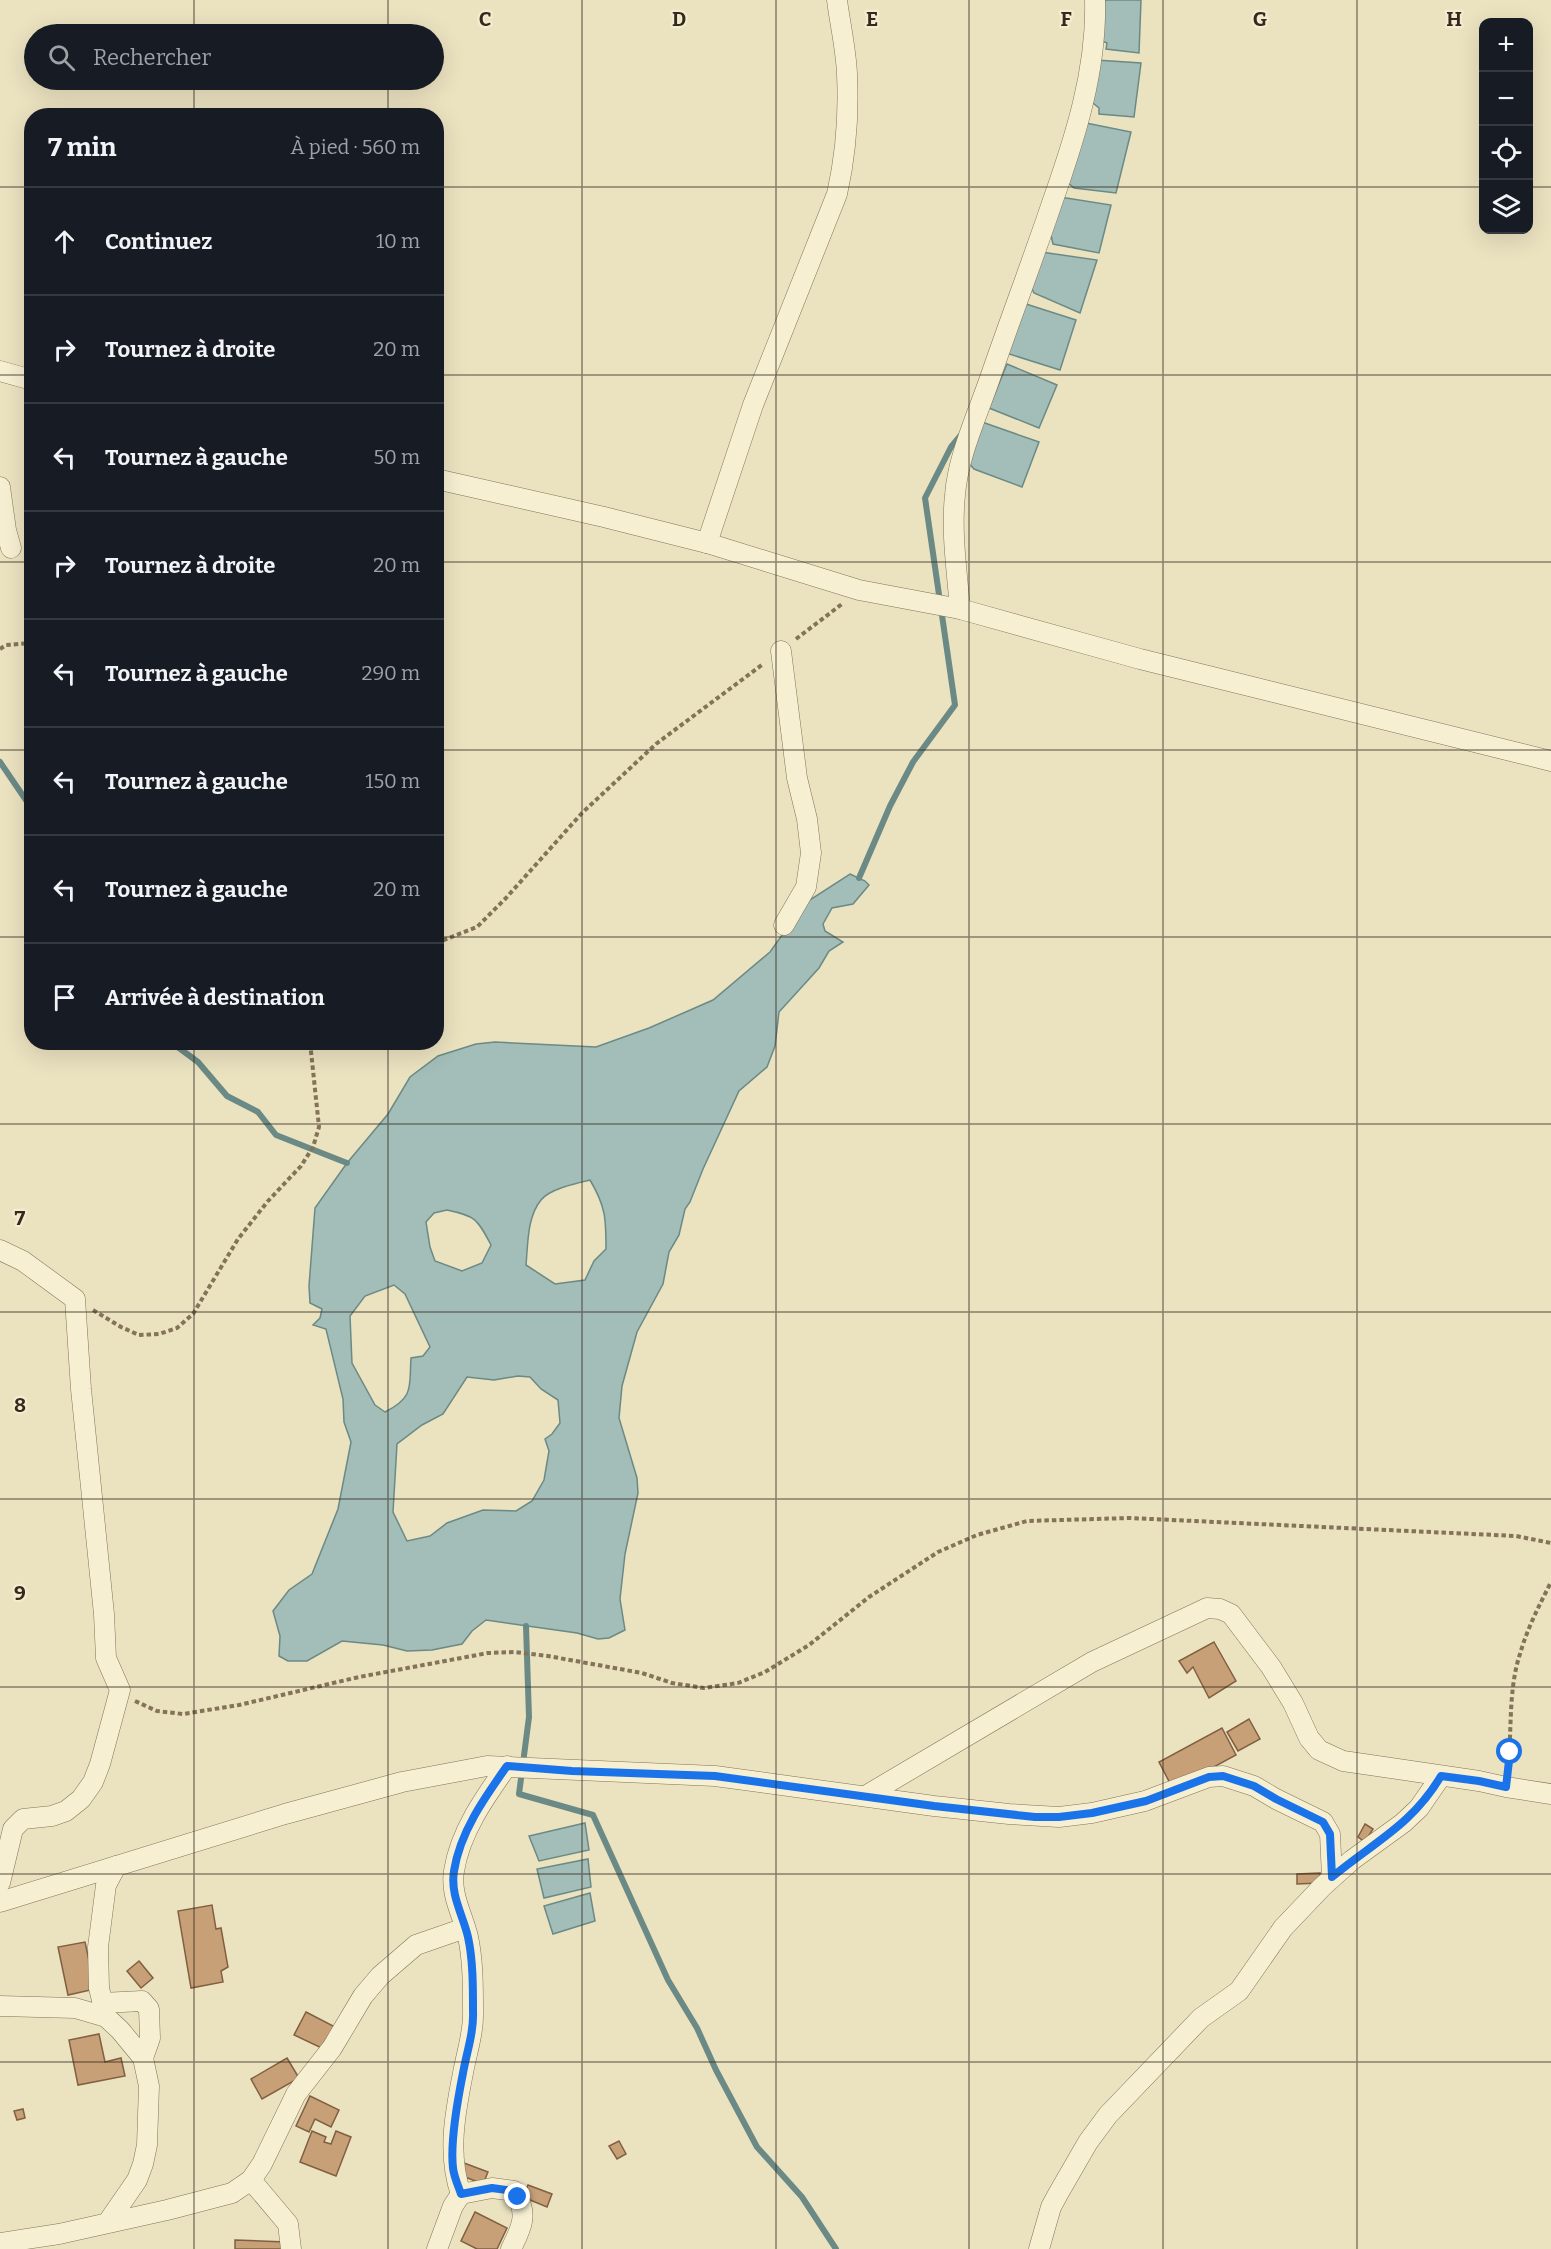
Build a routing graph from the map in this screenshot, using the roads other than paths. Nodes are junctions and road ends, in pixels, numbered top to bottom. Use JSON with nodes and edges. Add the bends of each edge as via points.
{"nodes":[{"id":1,"x":837,"y":0,"type":"edge"},
{"id":2,"x":1095,"y":0,"type":"edge"},
{"id":3,"x":0,"y":371,"type":"edge"},
{"id":4,"x":24,"y":378,"type":"edge"},
{"id":5,"x":444,"y":481,"type":"edge"},
{"id":6,"x":0,"y":487,"type":"edge"},
{"id":7,"x":707,"y":543,"type":"junction"},
{"id":8,"x":11,"y":548,"type":"dead end"},
{"id":9,"x":960,"y":609,"type":"junction"},
{"id":10,"x":781,"y":651,"type":"road end"},
{"id":11,"x":1551,"y":761,"type":"edge"},
{"id":12,"x":784,"y":925,"type":"dead end"},
{"id":13,"x":0,"y":1250,"type":"edge"},
{"id":14,"x":507,"y":1766,"type":"junction"},
{"id":15,"x":1441,"y":1776,"type":"junction"},
{"id":16,"x":1551,"y":1794,"type":"edge"},
{"id":17,"x":867,"y":1795,"type":"junction"},
{"id":18,"x":116,"y":1866,"type":"junction"},
{"id":19,"x":1332,"y":1877,"type":"junction"},
{"id":20,"x":0,"y":1883,"type":"edge"},
{"id":21,"x":0,"y":1902,"type":"edge"},
{"id":22,"x":465,"y":1928,"type":"junction"},
{"id":23,"x":0,"y":2006,"type":"edge"},
{"id":24,"x":104,"y":2010,"type":"junction"},
{"id":25,"x":143,"y":2058,"type":"junction"},
{"id":26,"x":251,"y":2180,"type":"junction"},
{"id":27,"x":461,"y":2194,"type":"junction"},
{"id":28,"x":108,"y":2222,"type":"junction"},
{"id":29,"x":0,"y":2243,"type":"edge"},
{"id":30,"x":291,"y":2249,"type":"edge"},
{"id":31,"x":437,"y":2249,"type":"edge"},
{"id":32,"x":511,"y":2249,"type":"edge"},
{"id":33,"x":1039,"y":2249,"type":"edge"}],
"edges":[{"from":1,"to":7,"type":"street","via":[[847,72],[848,118],[837,194],[753,405]]},
{"from":2,"to":9,"type":"street","via":[[1096,26],[1079,121],[957,479],[954,539]]},
{"from":3,"to":4,"type":"street"},
{"from":5,"to":7,"type":"street"},
{"from":6,"to":8,"type":"street"},
{"from":7,"to":9,"type":"street","via":[[859,590]]},
{"from":9,"to":11,"type":"street"},
{"from":10,"to":12,"type":"street","via":[[811,853],[806,887]]},
{"from":13,"to":20,"type":"street","via":[[24,1261],[75,1299],[106,1658],[120,1690],[93,1782],[66,1811],[23,1819],[13,1829]]},
{"from":14,"to":17,"type":"street","via":[[715,1776]]},
{"from":14,"to":18,"type":"street","via":[[465,1769],[402,1782]]},
{"from":14,"to":22,"type":"street","via":[[480,1806],[455,1862],[453,1886]]},
{"from":15,"to":16,"type":"street"},
{"from":15,"to":17,"type":"street","via":[[1343,1761],[1318,1750],[1271,1667],[1231,1614],[1207,1608],[1092,1662]]},
{"from":15,"to":19,"type":"street","via":[[1419,1808],[1403,1823]]},
{"from":17,"to":19,"type":"street","via":[[988,1812],[1059,1817],[1146,1801],[1209,1777],[1223,1776],[1254,1786],[1323,1822],[1330,1834]]},
{"from":18,"to":21,"type":"street"},
{"from":18,"to":24,"type":"street","via":[[106,1885],[98,1947]]},
{"from":19,"to":33,"type":"street","via":[[1283,1928],[1239,1991],[1192,2026],[1108,2115],[1051,2207]]},
{"from":22,"to":26,"type":"street","via":[[416,1945],[363,1996],[328,2054],[296,2094]]},
{"from":22,"to":27,"type":"street","via":[[473,2026],[452,2155]]},
{"from":23,"to":24,"type":"street"},
{"from":24,"to":25,"type":"street"},
{"from":24,"to":25,"type":"street","via":[[142,2001],[149,2009],[150,2038]]},
{"from":25,"to":28,"type":"street","via":[[149,2086],[143,2164],[137,2180]]},
{"from":26,"to":28,"type":"street","via":[[232,2193]]},
{"from":26,"to":30,"type":"street","via":[[288,2224]]},
{"from":27,"to":31,"type":"street"},
{"from":27,"to":32,"type":"street","via":[[492,2188],[514,2191],[524,2208]]},
{"from":28,"to":29,"type":"street"}]}
